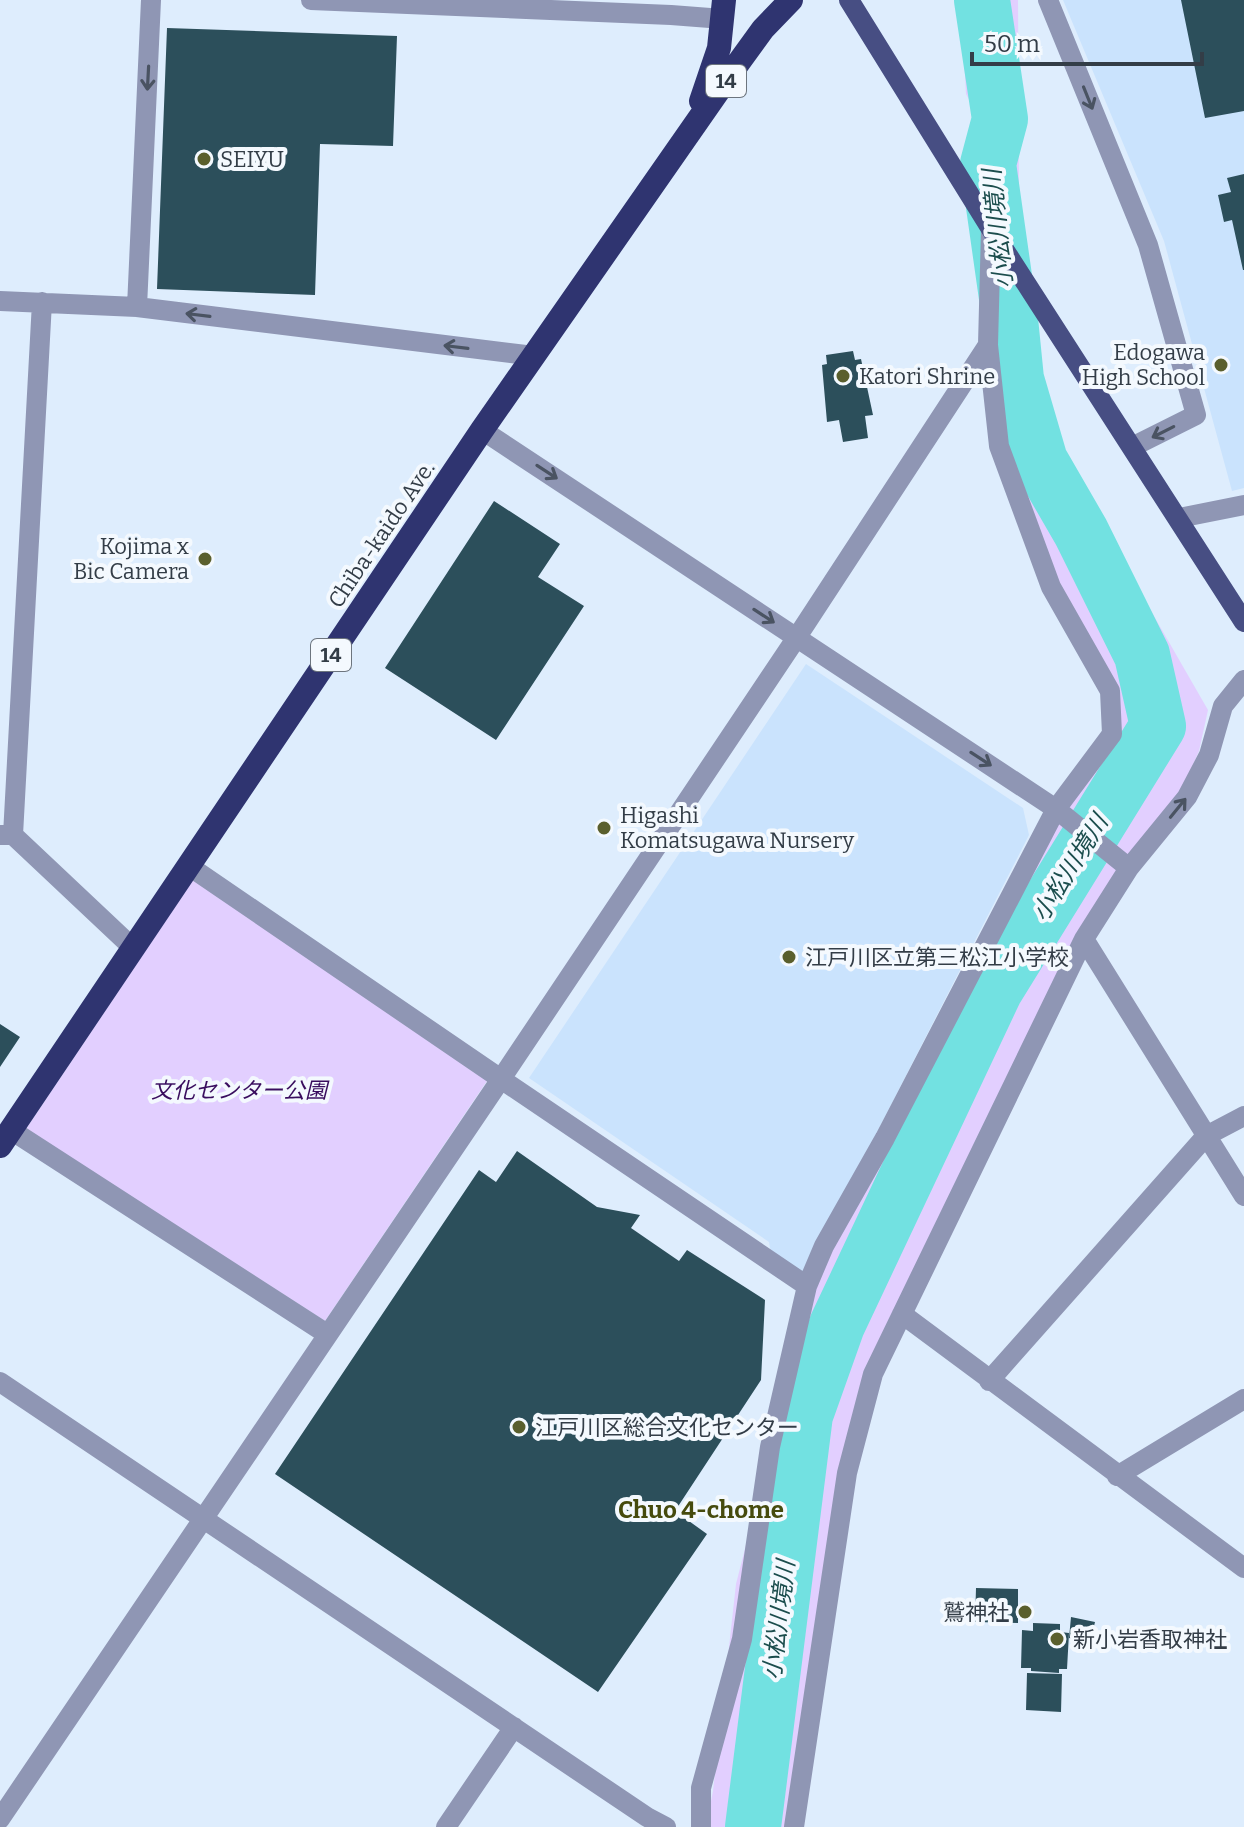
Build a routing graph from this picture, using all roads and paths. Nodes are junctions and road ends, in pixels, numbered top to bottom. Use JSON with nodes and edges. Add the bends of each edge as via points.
{"nodes":[{"id":1,"x":151,"y":0,"type":"edge"},
{"id":2,"x":311,"y":0,"type":"edge"},
{"id":3,"x":791,"y":0,"type":"edge"},
{"id":4,"x":849,"y":0,"type":"edge"},
{"id":5,"x":1048,"y":0,"type":"edge"},
{"id":6,"x":723,"y":10,"type":"edge"},
{"id":7,"x":665,"y":166,"type":"junction"},
{"id":8,"x":991,"y":229,"type":"junction"},
{"id":9,"x":0,"y":301,"type":"edge"},
{"id":10,"x":42,"y":302,"type":"junction"},
{"id":11,"x":137,"y":307,"type":"junction"},
{"id":12,"x":988,"y":345,"type":"junction"},
{"id":13,"x":534,"y":356,"type":"junction"},
{"id":14,"x":482,"y":430,"type":"junction"},
{"id":15,"x":1132,"y":447,"type":"junction"},
{"id":16,"x":1244,"y":505,"type":"edge"},
{"id":17,"x":1179,"y":518,"type":"junction"},
{"id":18,"x":1244,"y":622,"type":"edge"},
{"id":19,"x":797,"y":637,"type":"junction"},
{"id":20,"x":1244,"y":680,"type":"edge"},
{"id":21,"x":1062,"y":814,"type":"junction"},
{"id":22,"x":6,"y":835,"type":"edge"},
{"id":23,"x":1121,"y":862,"type":"junction"},
{"id":24,"x":189,"y":866,"type":"junction"},
{"id":25,"x":1084,"y":939,"type":"junction"},
{"id":26,"x":133,"y":948,"type":"junction"},
{"id":27,"x":501,"y":1079,"type":"junction"},
{"id":28,"x":1244,"y":1116,"type":"edge"},
{"id":29,"x":1206,"y":1136,"type":"junction"},
{"id":30,"x":6,"y":1138,"type":"edge"},
{"id":31,"x":1244,"y":1196,"type":"edge"},
{"id":32,"x":807,"y":1286,"type":"junction"},
{"id":33,"x":902,"y":1314,"type":"junction"},
{"id":34,"x":327,"y":1334,"type":"junction"},
{"id":35,"x":989,"y":1381,"type":"junction"},
{"id":36,"x":0,"y":1382,"type":"edge"},
{"id":37,"x":1244,"y":1399,"type":"edge"},
{"id":38,"x":1117,"y":1476,"type":"junction"},
{"id":39,"x":204,"y":1520,"type":"junction"},
{"id":40,"x":1244,"y":1568,"type":"edge"},
{"id":41,"x":514,"y":1727,"type":"junction"},
{"id":42,"x":0,"y":1819,"type":"edge"},
{"id":43,"x":446,"y":1827,"type":"edge"},
{"id":44,"x":666,"y":1827,"type":"edge"},
{"id":45,"x":701,"y":1827,"type":"edge"},
{"id":46,"x":794,"y":1827,"type":"edge"}],
"edges":[{"from":1,"to":11,"type":"street","one_way":true},
{"from":2,"to":6,"type":"street","via":[[671,15]]},
{"from":3,"to":7,"type":"highway","name":"Chiba-kaido Ave.","number":"14","via":[[763,29]]},
{"from":4,"to":8,"type":"main road"},
{"from":5,"to":15,"type":"street","one_way":true,"via":[[1148,245],[1196,415]]},
{"from":6,"to":7,"type":"highway","via":[[709,80]]},
{"from":7,"to":13,"type":"highway","name":"Chiba-kaido Ave.","number":"14"},
{"from":8,"to":12,"type":"street"},
{"from":8,"to":15,"type":"main road"},
{"from":9,"to":10,"type":"street"},
{"from":10,"to":11,"type":"street"},
{"from":10,"to":22,"type":"street"},
{"from":13,"to":11,"type":"street","one_way":true},
{"from":12,"to":19,"type":"street"},
{"from":12,"to":21,"type":"street","via":[[999,446],[1051,587],[1110,691],[1112,734]]},
{"from":13,"to":14,"type":"highway","name":"Chiba-kaido Ave.","number":"14"},
{"from":14,"to":19,"type":"street","one_way":true},
{"from":14,"to":24,"type":"highway","name":"Chiba-kaido Ave.","number":"14"},
{"from":15,"to":17,"type":"main road"},
{"from":16,"to":17,"type":"street"},
{"from":17,"to":18,"type":"main road"},
{"from":19,"to":21,"type":"street","one_way":true},
{"from":19,"to":27,"type":"street"},
{"from":23,"to":20,"type":"street","one_way":true,"via":[[1187,797],[1209,755],[1223,706]]},
{"from":21,"to":23,"type":"street"},
{"from":21,"to":32,"type":"street","via":[[824,1246]]},
{"from":22,"to":26,"type":"street"},
{"from":23,"to":25,"type":"street"},
{"from":24,"to":26,"type":"highway","name":"Chiba-kaido Ave.","number":"14"},
{"from":24,"to":27,"type":"street"},
{"from":25,"to":29,"type":"street"},
{"from":25,"to":33,"type":"street"},
{"from":26,"to":30,"type":"highway","name":"Chiba-kaido Ave.","number":"14"},
{"from":27,"to":32,"type":"street"},
{"from":27,"to":34,"type":"street"},
{"from":28,"to":29,"type":"street"},
{"from":29,"to":31,"type":"street"},
{"from":29,"to":35,"type":"street"},
{"from":30,"to":34,"type":"street"},
{"from":32,"to":45,"type":"street","via":[[770,1447],[742,1639],[701,1788]]},
{"from":33,"to":35,"type":"street"},
{"from":33,"to":46,"type":"street","via":[[873,1374],[847,1473]]},
{"from":34,"to":39,"type":"street"},
{"from":35,"to":38,"type":"street"},
{"from":36,"to":39,"type":"street"},
{"from":37,"to":38,"type":"street"},
{"from":38,"to":40,"type":"street"},
{"from":39,"to":41,"type":"street"},
{"from":39,"to":42,"type":"street"},
{"from":41,"to":43,"type":"street"},
{"from":41,"to":44,"type":"street"}]}
